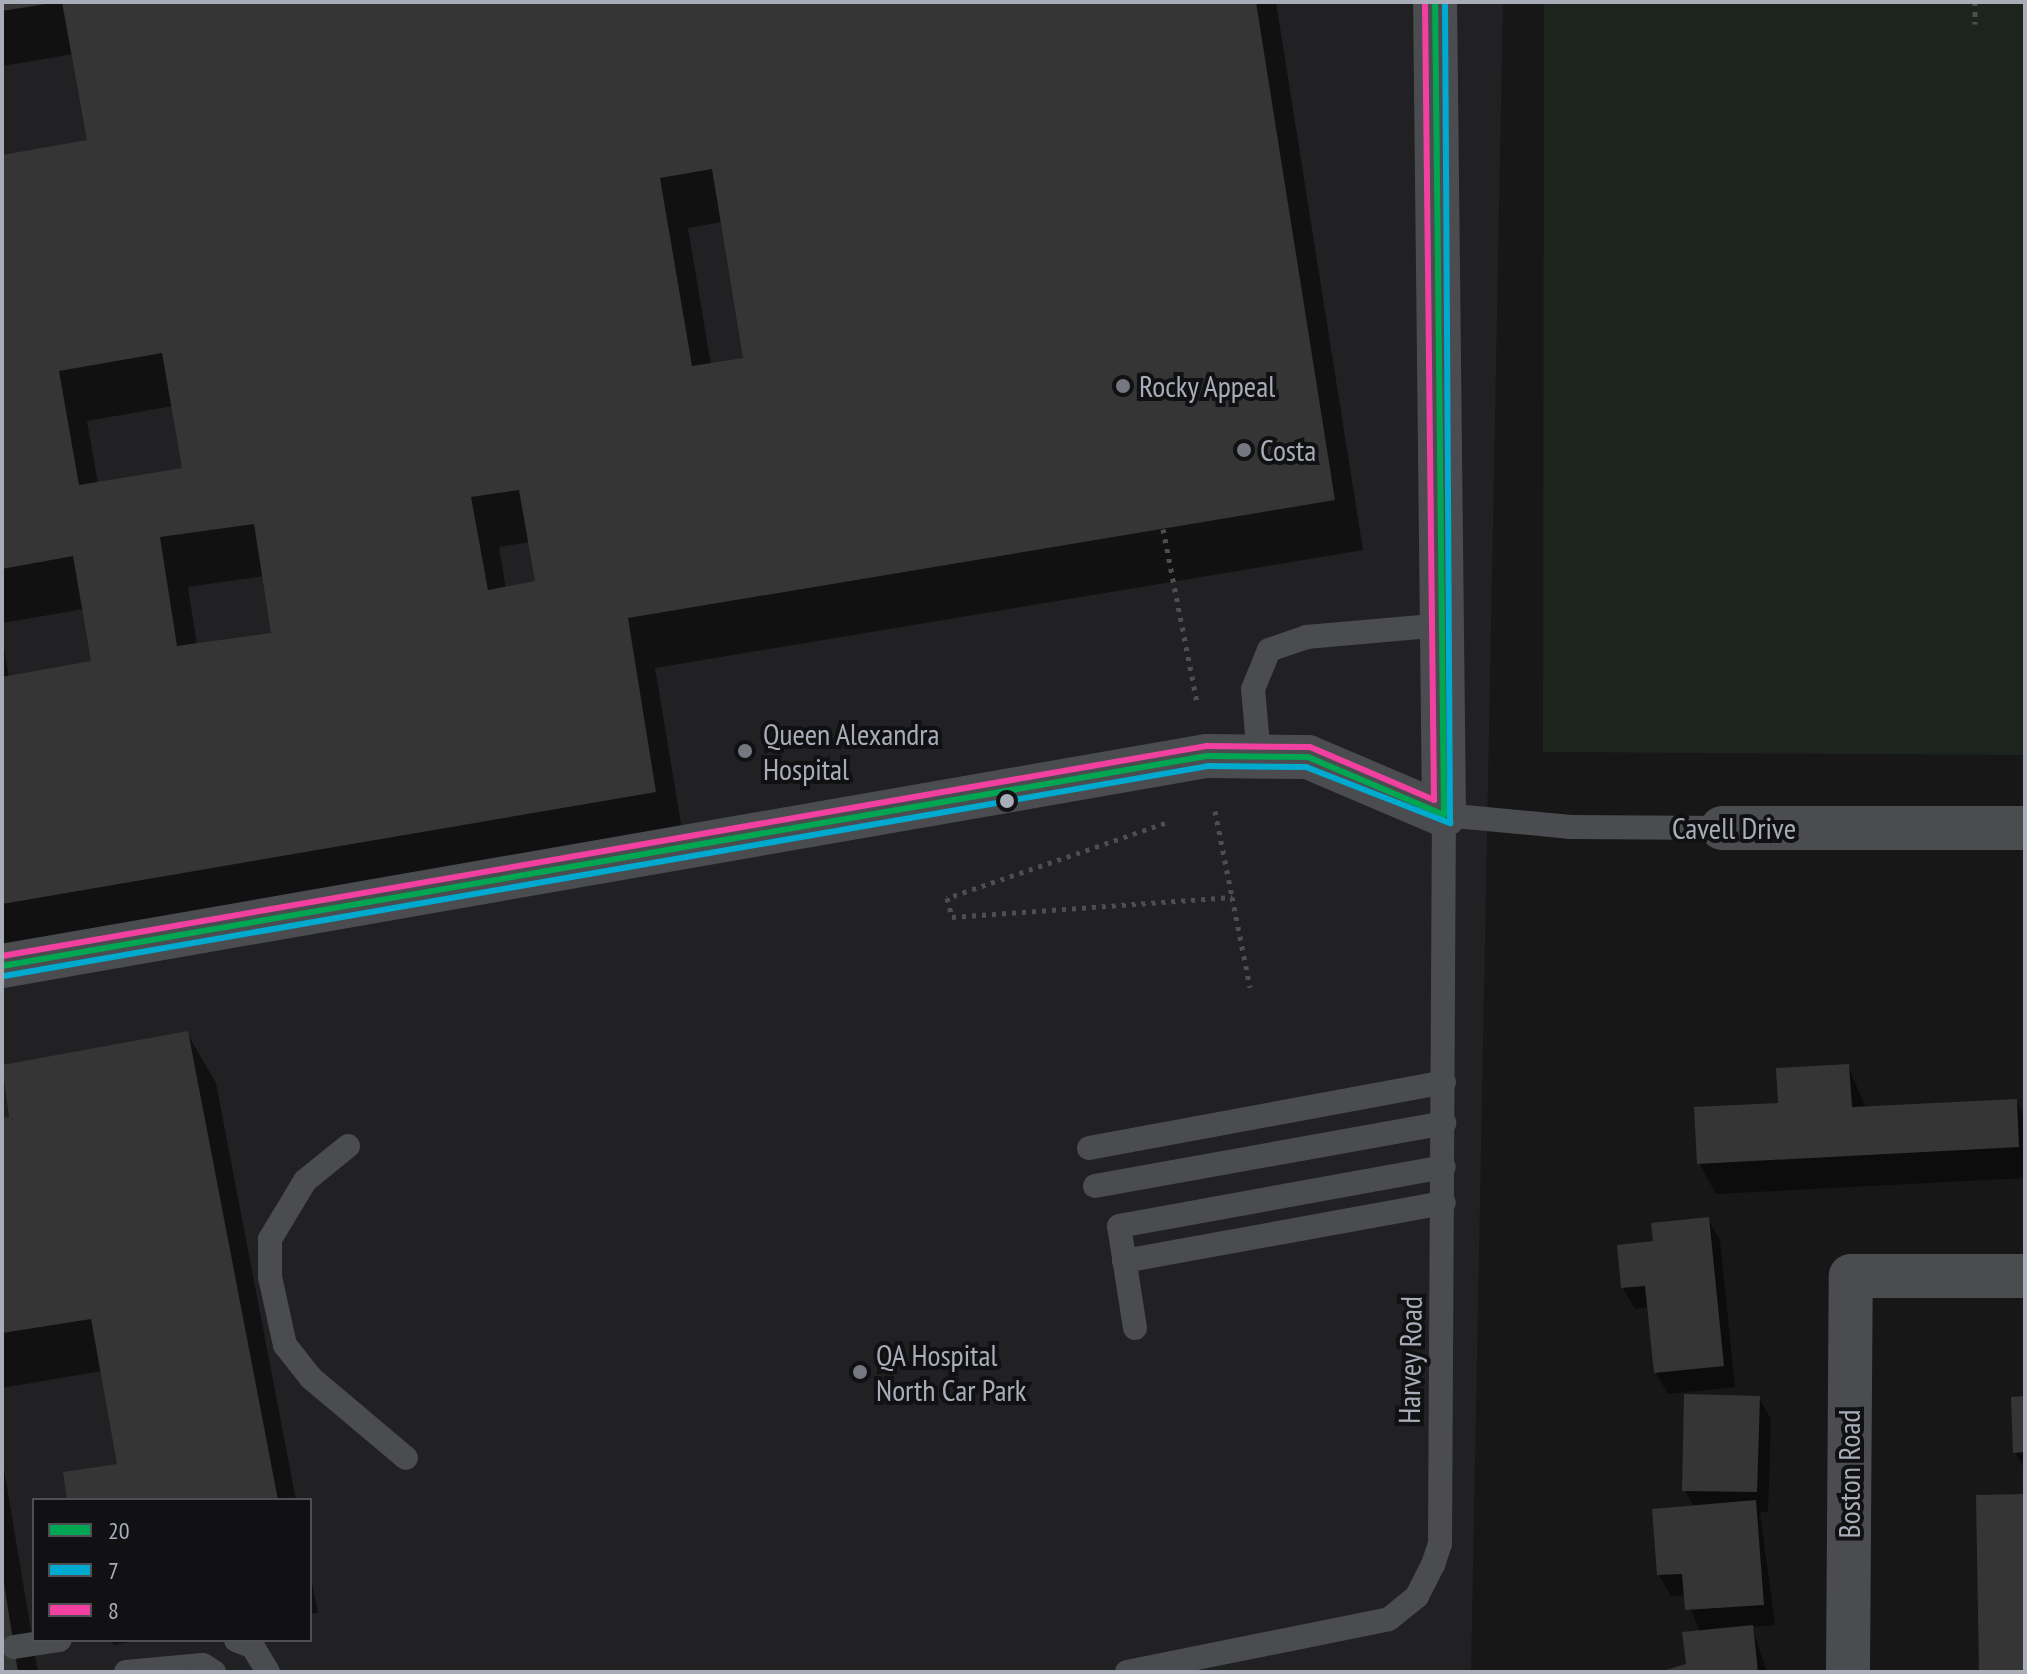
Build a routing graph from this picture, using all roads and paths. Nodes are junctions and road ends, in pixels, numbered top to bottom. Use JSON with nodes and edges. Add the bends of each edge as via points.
{"nodes":[{"id":1,"x":1435,"y":2,"type":"edge"},
{"id":2,"x":1975,"y":2,"type":"edge"},
{"id":3,"x":1975,"y":24,"type":"dead end"},
{"id":4,"x":1444,"y":625,"type":"junction"},
{"id":5,"x":1259,"y":757,"type":"junction"},
{"id":6,"x":1214,"y":806,"type":"dead end"},
{"id":7,"x":1444,"y":815,"type":"junction"},
{"id":8,"x":1722,"y":828,"type":"joint"},
{"id":9,"x":2025,"y":828,"type":"edge"},
{"id":10,"x":1232,"y":897,"type":"dead end"},
{"id":11,"x":2,"y":966,"type":"edge"},
{"id":12,"x":1444,"y":1082,"type":"junction"},
{"id":13,"x":1444,"y":1123,"type":"junction"},
{"id":14,"x":348,"y":1146,"type":"dead end"},
{"id":15,"x":1089,"y":1148,"type":"dead end"},
{"id":16,"x":1444,"y":1167,"type":"junction"},
{"id":17,"x":1095,"y":1186,"type":"dead end"},
{"id":18,"x":1444,"y":1203,"type":"junction"},
{"id":19,"x":1124,"y":1261,"type":"junction"},
{"id":20,"x":2025,"y":1276,"type":"edge"},
{"id":21,"x":1135,"y":1328,"type":"dead end"},
{"id":22,"x":406,"y":1458,"type":"dead end"},
{"id":23,"x":46,"y":1642,"type":"edge"},
{"id":24,"x":241,"y":1642,"type":"edge"},
{"id":25,"x":14,"y":1647,"type":"dead end"},
{"id":26,"x":126,"y":1672,"type":"edge"},
{"id":27,"x":214,"y":1672,"type":"edge"},
{"id":28,"x":268,"y":1672,"type":"edge"},
{"id":29,"x":1127,"y":1672,"type":"edge"},
{"id":30,"x":1848,"y":1672,"type":"edge"}],
"edges":[{"from":1,"to":4,"type":"street"},
{"from":2,"to":3,"type":"path"},
{"from":4,"to":5,"type":"lane","via":[[1306,637],[1269,650],[1253,689]]},
{"from":4,"to":7,"type":"street"},
{"from":5,"to":7,"type":"street","via":[[1308,757]]},
{"from":5,"to":11,"type":"street","via":[[1207,756]]},
{"from":6,"to":10,"type":"path"},
{"from":7,"to":8,"type":"lane","name":"Cavell Drive","via":[[1570,827]]},
{"from":7,"to":12,"type":"lane","name":"Harvey Road"},
{"from":8,"to":9,"type":"street","name":"Cavell Drive"},
{"from":12,"to":13,"type":"lane","name":"Harvey Road"},
{"from":12,"to":15,"type":"lane"},
{"from":13,"to":16,"type":"lane","name":"Harvey Road"},
{"from":13,"to":17,"type":"lane"},
{"from":14,"to":22,"type":"lane","via":[[305,1181],[270,1239],[270,1277],[285,1345],[311,1378]]},
{"from":16,"to":18,"type":"lane","name":"Harvey Road"},
{"from":16,"to":19,"type":"lane","via":[[1119,1226]]},
{"from":18,"to":19,"type":"lane"},
{"from":18,"to":29,"type":"lane","name":"Harvey Road","via":[[1440,1544],[1417,1596],[1389,1619]]},
{"from":19,"to":21,"type":"lane"},
{"from":20,"to":30,"type":"street","name":"Boston Road","via":[[1851,1276]]},
{"from":23,"to":25,"type":"lane"},
{"from":24,"to":28,"type":"lane","via":[[253,1647]]},
{"from":26,"to":27,"type":"lane","via":[[203,1665]]}]}
